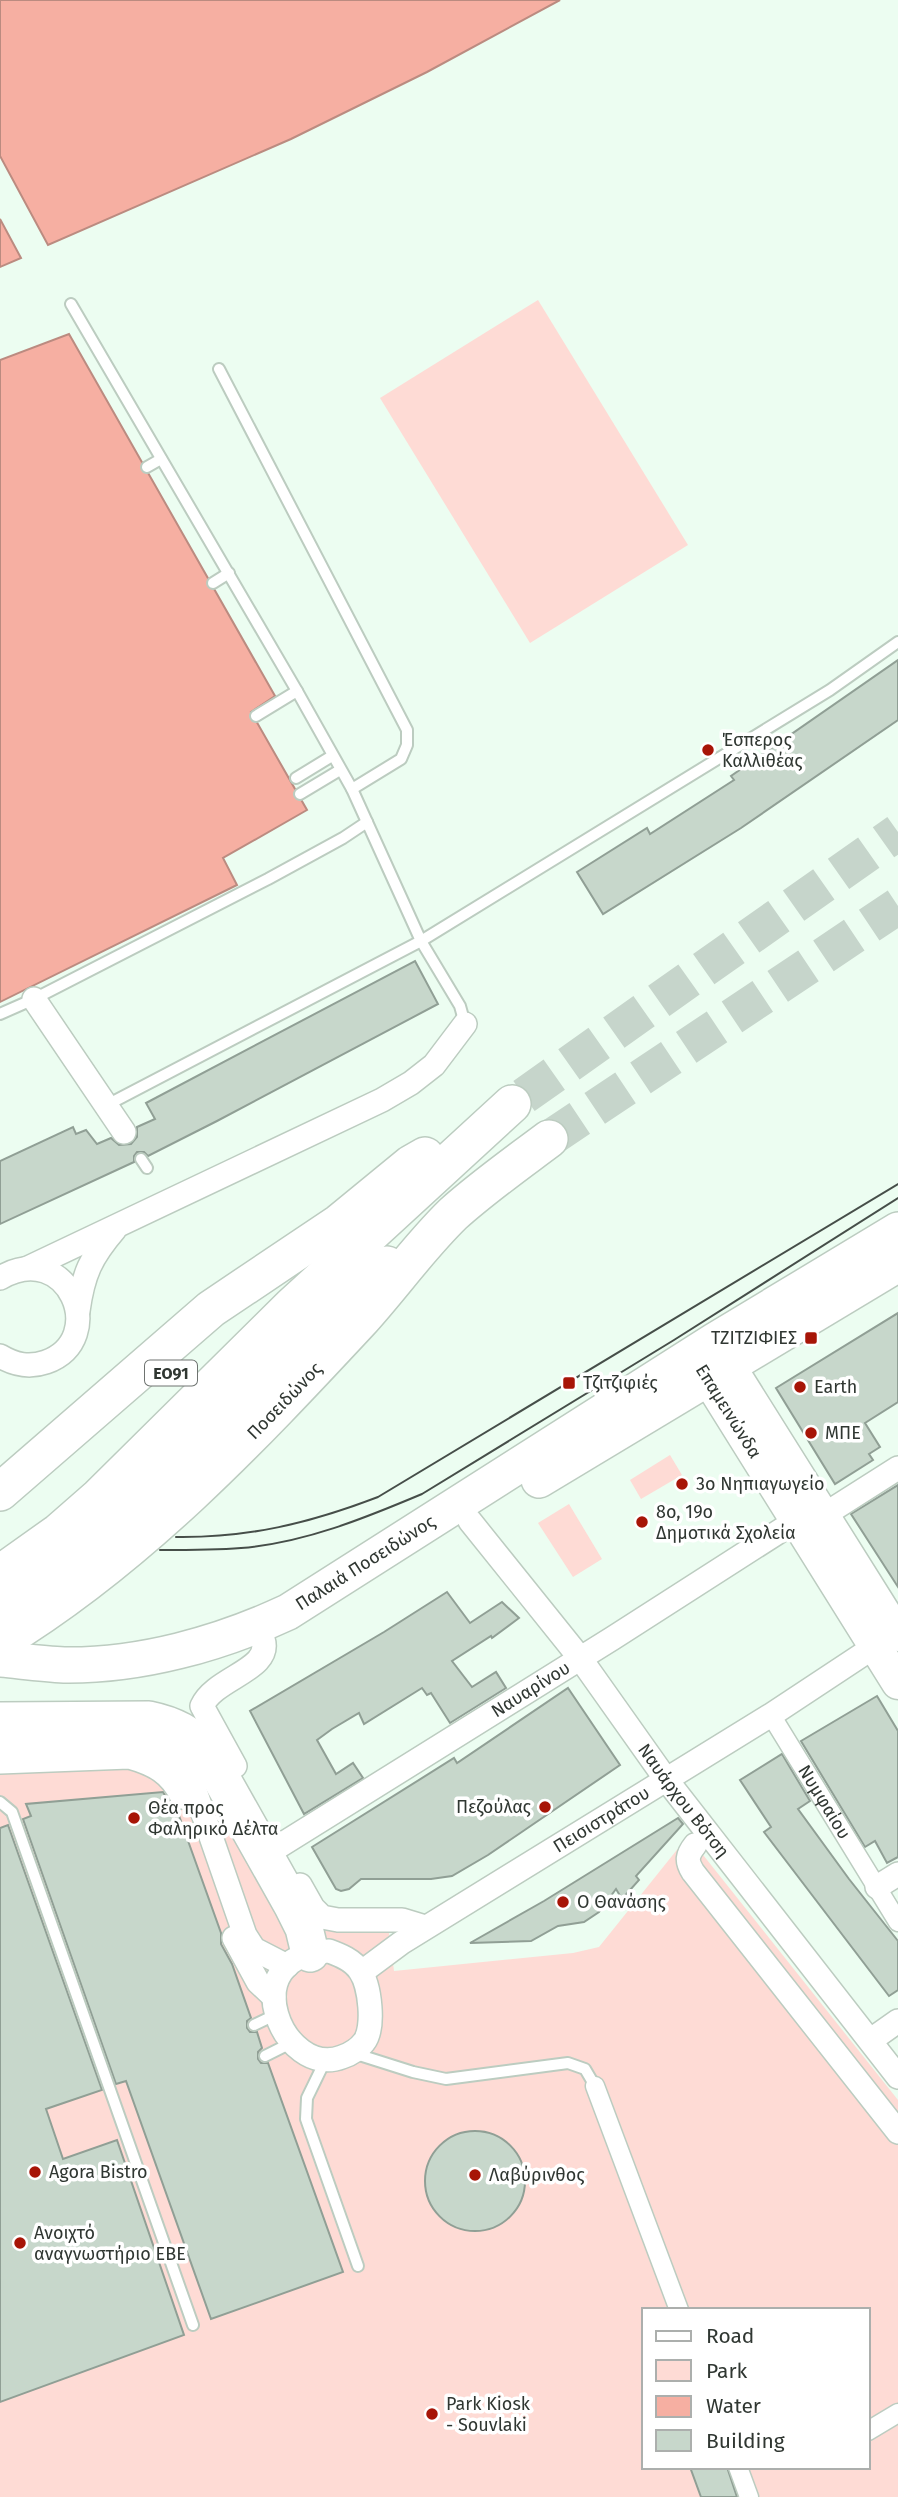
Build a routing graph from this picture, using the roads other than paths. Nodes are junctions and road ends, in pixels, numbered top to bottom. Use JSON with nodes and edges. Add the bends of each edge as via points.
{"nodes":[{"id":1,"x":71,"y":304,"type":"dead end"},
{"id":2,"x":219,"y":369,"type":"dead end"},
{"id":3,"x":161,"y":459,"type":"junction"},
{"id":4,"x":147,"y":467,"type":"dead end"},
{"id":5,"x":229,"y":573,"type":"junction"},
{"id":6,"x":213,"y":583,"type":"dead end"},
{"id":7,"x":898,"y":642,"type":"edge"},
{"id":8,"x":297,"y":691,"type":"junction"},
{"id":9,"x":256,"y":716,"type":"dead end"},
{"id":10,"x":332,"y":756,"type":"junction"},
{"id":11,"x":340,"y":769,"type":"junction"},
{"id":12,"x":296,"y":778,"type":"dead end"},
{"id":13,"x":352,"y":789,"type":"junction"},
{"id":14,"x":300,"y":794,"type":"dead end"},
{"id":15,"x":367,"y":822,"type":"junction"},
{"id":16,"x":421,"y":941,"type":"junction"},
{"id":17,"x":34,"y":999,"type":"junction"},
{"id":18,"x":0,"y":1014,"type":"edge"},
{"id":19,"x":465,"y":1024,"type":"joint"},
{"id":20,"x":107,"y":1105,"type":"junction"},
{"id":21,"x":124,"y":1132,"type":"dead end"},
{"id":22,"x":549,"y":1139,"type":"tunnel mouth"},
{"id":23,"x":339,"y":1223,"type":"junction"},
{"id":24,"x":120,"y":1224,"type":"junction"},
{"id":25,"x":896,"y":1246,"type":"edge"},
{"id":26,"x":28,"y":1268,"type":"junction"},
{"id":27,"x":0,"y":1278,"type":"edge"},
{"id":28,"x":78,"y":1314,"type":"junction"},
{"id":29,"x":0,"y":1356,"type":"edge"},
{"id":30,"x":711,"y":1360,"type":"junction"},
{"id":31,"x":898,"y":1468,"type":"edge"},
{"id":32,"x":0,"y":1492,"type":"edge"},
{"id":33,"x":811,"y":1518,"type":"junction"},
{"id":34,"x":0,"y":1520,"type":"edge"},
{"id":35,"x":470,"y":1521,"type":"junction"},
{"id":36,"x":0,"y":1574,"type":"edge"},
{"id":37,"x":7,"y":1627,"type":"edge"},
{"id":38,"x":892,"y":1636,"type":"edge"},
{"id":39,"x":263,"y":1639,"type":"junction"},
{"id":40,"x":580,"y":1657,"type":"junction"},
{"id":41,"x":0,"y":1659,"type":"edge"},
{"id":42,"x":0,"y":1677,"type":"edge"},
{"id":43,"x":898,"y":1683,"type":"edge"},
{"id":44,"x":771,"y":1714,"type":"junction"},
{"id":45,"x":0,"y":1721,"type":"edge"},
{"id":46,"x":0,"y":1742,"type":"edge"},
{"id":47,"x":0,"y":1762,"type":"edge"},
{"id":48,"x":665,"y":1778,"type":"junction"},
{"id":49,"x":0,"y":1802,"type":"edge"},
{"id":50,"x":700,"y":1838,"type":"junction"},
{"id":51,"x":272,"y":1851,"type":"junction"},
{"id":52,"x":898,"y":1874,"type":"edge"},
{"id":53,"x":877,"y":1887,"type":"junction"},
{"id":54,"x":898,"y":1922,"type":"edge"},
{"id":55,"x":425,"y":1927,"type":"junction"},
{"id":56,"x":298,"y":1959,"type":"junction"},
{"id":57,"x":362,"y":1972,"type":"junction"},
{"id":58,"x":275,"y":2006,"type":"junction"},
{"id":59,"x":898,"y":2021,"type":"edge"},
{"id":60,"x":254,"y":2025,"type":"dead end"},
{"id":61,"x":871,"y":2040,"type":"junction"},
{"id":62,"x":293,"y":2042,"type":"junction"},
{"id":63,"x":353,"y":2053,"type":"junction"},
{"id":64,"x":265,"y":2056,"type":"dead end"},
{"id":65,"x":325,"y":2061,"type":"junction"},
{"id":66,"x":898,"y":2077,"type":"edge"},
{"id":67,"x":595,"y":2086,"type":"joint"},
{"id":68,"x":898,"y":2132,"type":"edge"},
{"id":69,"x":358,"y":2266,"type":"dead end"},
{"id":70,"x":678,"y":2308,"type":"edge"},
{"id":71,"x":193,"y":2325,"type":"dead end"},
{"id":72,"x":898,"y":2413,"type":"edge"},
{"id":73,"x":870,"y":2430,"type":"edge"},
{"id":74,"x":739,"y":2469,"type":"edge"},
{"id":75,"x":749,"y":2497,"type":"edge"}],
"edges":[{"from":1,"to":3,"type":"lane"},
{"from":2,"to":13,"type":"lane","via":[[407,730],[401,759]]},
{"from":3,"to":4,"type":"lane"},
{"from":3,"to":5,"type":"lane"},
{"from":5,"to":6,"type":"lane"},
{"from":5,"to":8,"type":"lane"},
{"from":7,"to":16,"type":"lane","via":[[818,698]]},
{"from":8,"to":9,"type":"lane"},
{"from":8,"to":10,"type":"lane"},
{"from":10,"to":11,"type":"lane"},
{"from":10,"to":12,"type":"lane"},
{"from":11,"to":13,"type":"lane"},
{"from":11,"to":14,"type":"lane"},
{"from":13,"to":15,"type":"lane"},
{"from":15,"to":16,"type":"lane"},
{"from":15,"to":17,"type":"lane","via":[[268,879]]},
{"from":16,"to":19,"type":"lane","via":[[460,1006]]},
{"from":16,"to":20,"type":"lane"},
{"from":17,"to":18,"type":"lane"},
{"from":17,"to":20,"type":"street"},
{"from":19,"to":24,"type":"street","via":[[434,1065],[391,1094]]},
{"from":20,"to":21,"type":"street"},
{"from":22,"to":37,"type":"highway","name":"Ποσειδώνος","via":[[452,1215],[359,1321],[180,1504],[104,1569]]},
{"from":23,"to":32,"type":"highway","via":[[211,1309]]},
{"from":23,"to":34,"type":"highway","number":"ΕΟ91","via":[[57,1475]]},
{"from":23,"to":36,"type":"highway","via":[[411,1164],[518,1100],[292,1306],[99,1497]]},
{"from":24,"to":26,"type":"street"},
{"from":24,"to":28,"type":"street","via":[[91,1262],[82,1282]]},
{"from":25,"to":30,"type":"main road"},
{"from":26,"to":27,"type":"street"},
{"from":26,"to":28,"type":"street","via":[[56,1276],[67,1286]]},
{"from":28,"to":29,"type":"street","via":[[72,1341],[52,1360],[24,1366]]},
{"from":30,"to":33,"type":"main road","name":"Επαμεινώνδα"},
{"from":30,"to":35,"type":"main road","via":[[677,1397]]},
{"from":30,"to":41,"type":"main road","name":"Παλαιά Ποσειδώνος","via":[[256,1627],[186,1649],[114,1662],[66,1665]]},
{"from":31,"to":33,"type":"street","name":"Ναυαρίνου"},
{"from":33,"to":38,"type":"main road","name":"Επαμεινώνδα"},
{"from":33,"to":40,"type":"street","name":"Ναυαρίνου"},
{"from":35,"to":39,"type":"main road","name":"Παλαιά Ποσειδώνος"},
{"from":35,"to":40,"type":"street","name":"Ναυάρχου Βότση"},
{"from":38,"to":43,"type":"main road","name":"Επαμεινώνδα"},
{"from":38,"to":44,"type":"street","name":"Πεισιστράτου"},
{"from":39,"to":42,"type":"main road","name":"Παλαιά Ποσειδώνος","via":[[226,1655],[150,1675],[80,1682]]},
{"from":39,"to":51,"type":"street","via":[[262,1659],[212,1691],[202,1706]]},
{"from":40,"to":48,"type":"street","name":"Ναυάρχου Βότση"},
{"from":40,"to":51,"type":"street","name":"Ναυαρίνου"},
{"from":44,"to":48,"type":"street","name":"Πεισιστράτου"},
{"from":44,"to":53,"type":"street","name":"Νυμφαίου"},
{"from":45,"to":51,"type":"highway","via":[[127,1718],[172,1725],[207,1753]]},
{"from":46,"to":56,"type":"street","via":[[114,1740],[158,1748],[177,1760],[191,1779],[245,1936],[254,1950]]},
{"from":47,"to":58,"type":"street","via":[[128,1757],[165,1772],[185,1803],[234,1938]]},
{"from":48,"to":50,"type":"street","name":"Ναυάρχου Βότση"},
{"from":48,"to":55,"type":"street","name":"Πεισιστράτου"},
{"from":49,"to":71,"type":"lane","via":[[12,1812]]},
{"from":50,"to":61,"type":"street","name":"Ναυάρχου Βότση"},
{"from":50,"to":68,"type":"street","via":[[687,1862],[693,1872]]},
{"from":51,"to":55,"type":"street","via":[[322,1917],[402,1920]]},
{"from":51,"to":56,"type":"highway","via":[[304,1928]]},
{"from":52,"to":53,"type":"street"},
{"from":53,"to":54,"type":"street","name":"Νυμφαίου"},
{"from":55,"to":57,"type":"street","name":"Πεισιστράτου"},
{"from":56,"to":57,"type":"street","via":[[329,1951]]},
{"from":56,"to":58,"type":"street","via":[[276,1980]]},
{"from":57,"to":63,"type":"street","via":[[370,2025],[366,2041]]},
{"from":58,"to":60,"type":"lane"},
{"from":58,"to":62,"type":"street"},
{"from":59,"to":61,"type":"street"},
{"from":61,"to":66,"type":"street","name":"Ναυάρχου Βότση"},
{"from":62,"to":64,"type":"lane"},
{"from":62,"to":65,"type":"street","via":[[307,2056]]},
{"from":63,"to":65,"type":"street"},
{"from":63,"to":67,"type":"lane","via":[[446,2079],[568,2063],[584,2069]]},
{"from":65,"to":69,"type":"lane","via":[[307,2098],[306,2119]]},
{"from":67,"to":70,"type":"street"},
{"from":72,"to":73,"type":"street"},
{"from":74,"to":75,"type":"street"}]}
